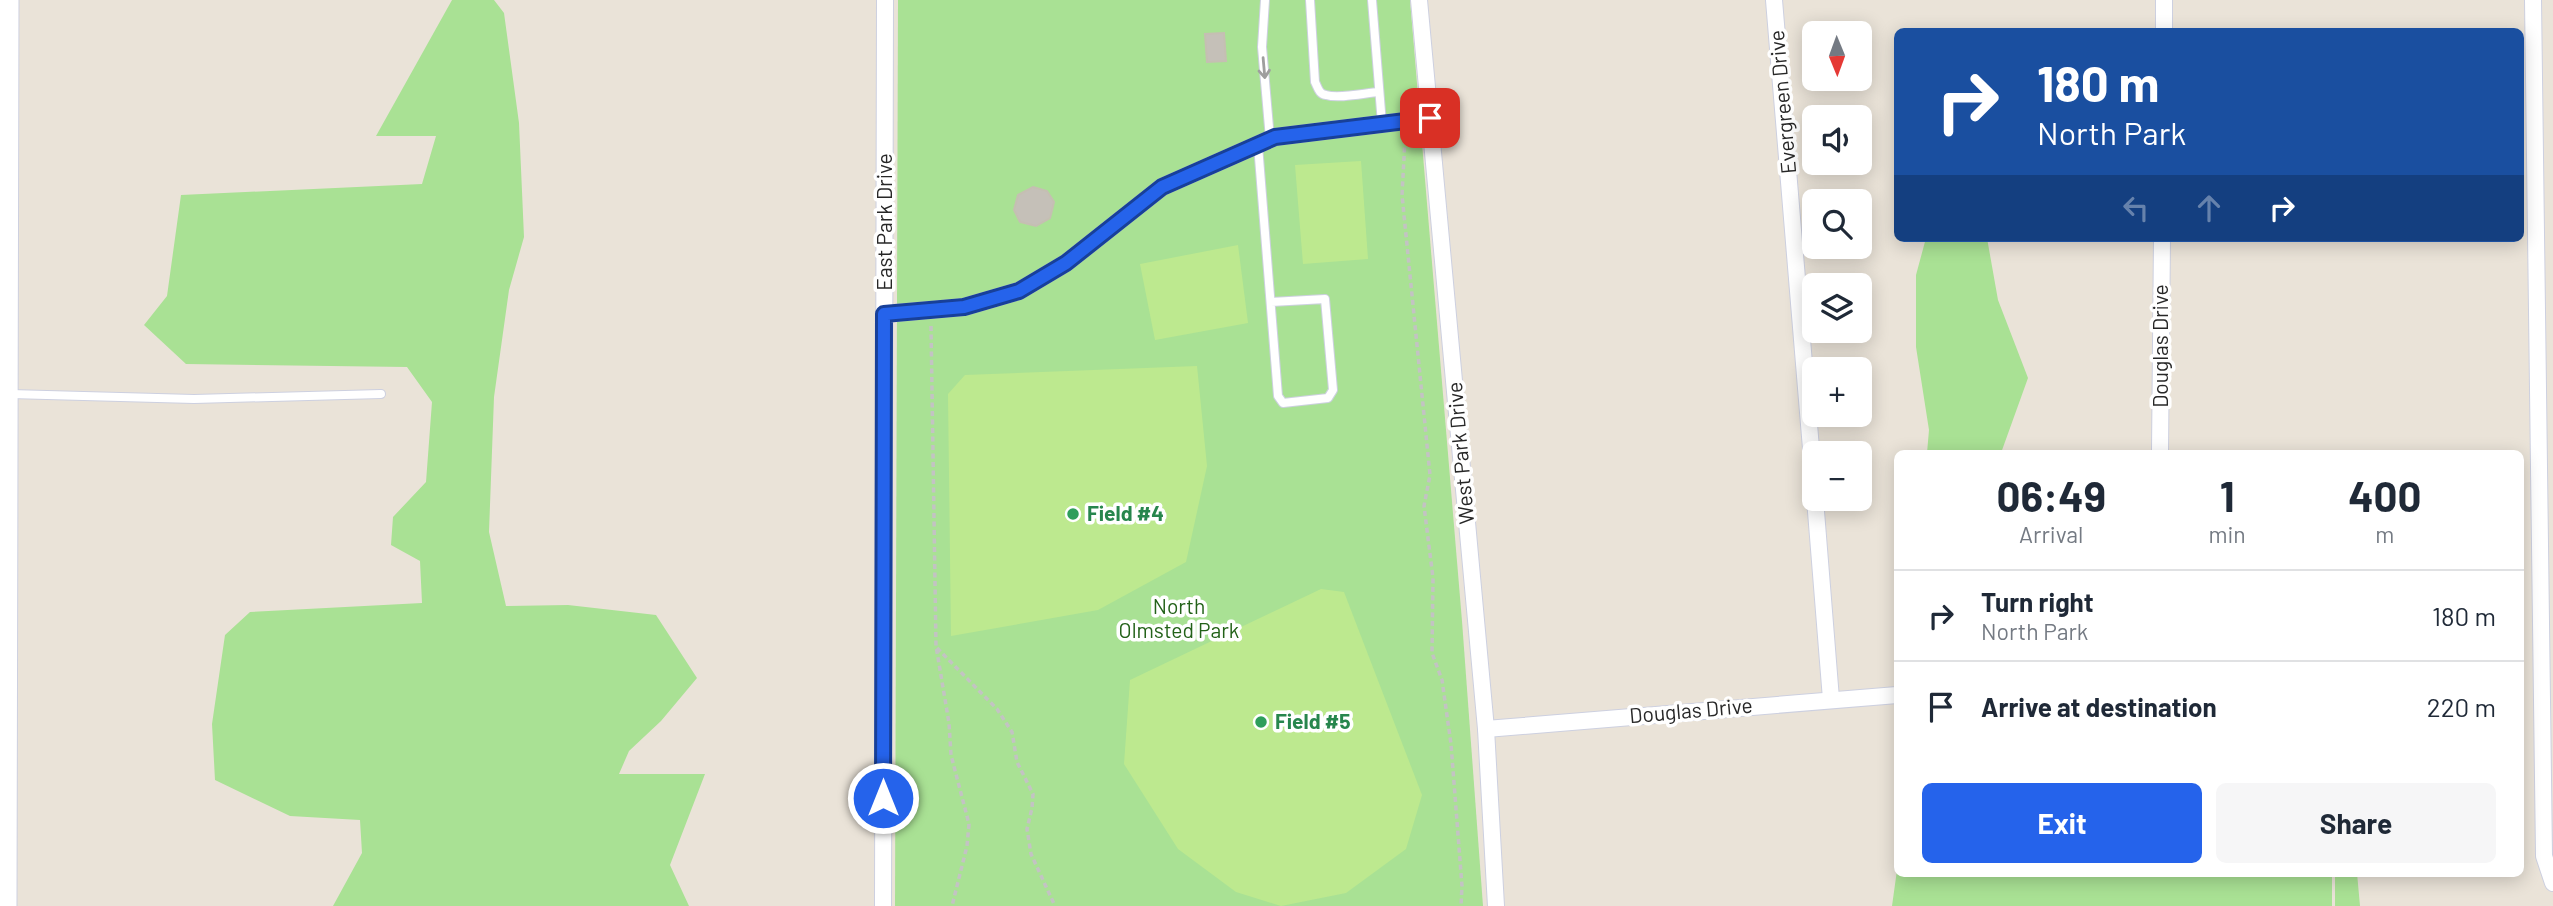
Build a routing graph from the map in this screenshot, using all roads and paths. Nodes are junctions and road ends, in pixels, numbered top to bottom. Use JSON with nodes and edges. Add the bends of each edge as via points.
{"nodes":[{"id":1,"x":8,"y":0,"type":"edge"},
{"id":2,"x":885,"y":0,"type":"edge"},
{"id":3,"x":1265,"y":0,"type":"edge"},
{"id":4,"x":1310,"y":0,"type":"edge"},
{"id":5,"x":1371,"y":0,"type":"edge"},
{"id":6,"x":1419,"y":0,"type":"edge"},
{"id":7,"x":1774,"y":0,"type":"edge"},
{"id":8,"x":2164,"y":0,"type":"edge"},
{"id":9,"x":2533,"y":0,"type":"edge"},
{"id":10,"x":2164,"y":28,"type":"edge"},
{"id":11,"x":1379,"y":92,"type":"junction"},
{"id":12,"x":1430,"y":118,"type":"junction"},
{"id":13,"x":1382,"y":124,"type":"junction"},
{"id":14,"x":1405,"y":139,"type":"dead end"},
{"id":15,"x":1264,"y":142,"type":"junction"},
{"id":16,"x":2162,"y":242,"type":"edge"},
{"id":17,"x":1271,"y":302,"type":"junction"},
{"id":18,"x":884,"y":314,"type":"junction"},
{"id":19,"x":931,"y":326,"type":"dead end"},
{"id":20,"x":7,"y":394,"type":"junction"},
{"id":21,"x":381,"y":394,"type":"dead end"},
{"id":22,"x":1810,"y":441,"type":"edge"},
{"id":23,"x":2160,"y":450,"type":"edge"},
{"id":24,"x":1816,"y":511,"type":"edge"},
{"id":25,"x":936,"y":646,"type":"junction"},
{"id":26,"x":1894,"y":695,"type":"edge"},
{"id":27,"x":1831,"y":699,"type":"junction"},
{"id":28,"x":1486,"y":729,"type":"junction"},
{"id":29,"x":2553,"y":883,"type":"edge"},
{"id":30,"x":5,"y":906,"type":"edge"},
{"id":31,"x":883,"y":906,"type":"edge"},
{"id":32,"x":952,"y":906,"type":"edge"},
{"id":33,"x":1055,"y":906,"type":"edge"},
{"id":34,"x":1461,"y":906,"type":"edge"},
{"id":35,"x":1496,"y":906,"type":"edge"}],
"edges":[{"from":1,"to":20,"type":"main road"},
{"from":2,"to":18,"type":"street","name":"East Park Drive"},
{"from":3,"to":15,"type":"lane","one_way":true},
{"from":4,"to":11,"type":"lane","via":[[1319,91],[1334,96]]},
{"from":5,"to":11,"type":"lane"},
{"from":6,"to":12,"type":"street","name":"West Park Drive"},
{"from":7,"to":22,"type":"street","name":"Evergreen Drive"},
{"from":8,"to":10,"type":"street"},
{"from":9,"to":29,"type":"street","via":[[2544,856]]},
{"from":11,"to":13,"type":"lane"},
{"from":12,"to":13,"type":"street"},
{"from":12,"to":28,"type":"street","name":"West Park Drive"},
{"from":13,"to":15,"type":"street"},
{"from":14,"to":34,"type":"path","via":[[1402,195],[1430,475],[1424,506],[1433,578],[1432,653],[1442,680],[1451,744]]},
{"from":15,"to":17,"type":"lane"},
{"from":15,"to":18,"type":"street","via":[[1162,187],[1066,263],[1019,291],[964,307]]},
{"from":16,"to":23,"type":"street","name":"Douglas Drive"},
{"from":17,"to":17,"type":"lane","via":[[1278,396],[1283,403],[1328,398],[1333,390],[1325,299]]},
{"from":18,"to":31,"type":"street","name":"East Park Drive"},
{"from":19,"to":25,"type":"path"},
{"from":20,"to":21,"type":"lane","via":[[194,399]]},
{"from":20,"to":30,"type":"main road"},
{"from":24,"to":27,"type":"street","name":"Evergreen Drive"},
{"from":25,"to":32,"type":"path","via":[[951,755],[969,824]]},
{"from":25,"to":33,"type":"path","via":[[997,709],[1012,732],[1017,762],[1032,794],[1027,829],[1031,854]]},
{"from":26,"to":27,"type":"street","name":"Douglas Drive"},
{"from":27,"to":28,"type":"street","name":"Douglas Drive"},
{"from":28,"to":35,"type":"street","name":"West Park Drive"}]}
